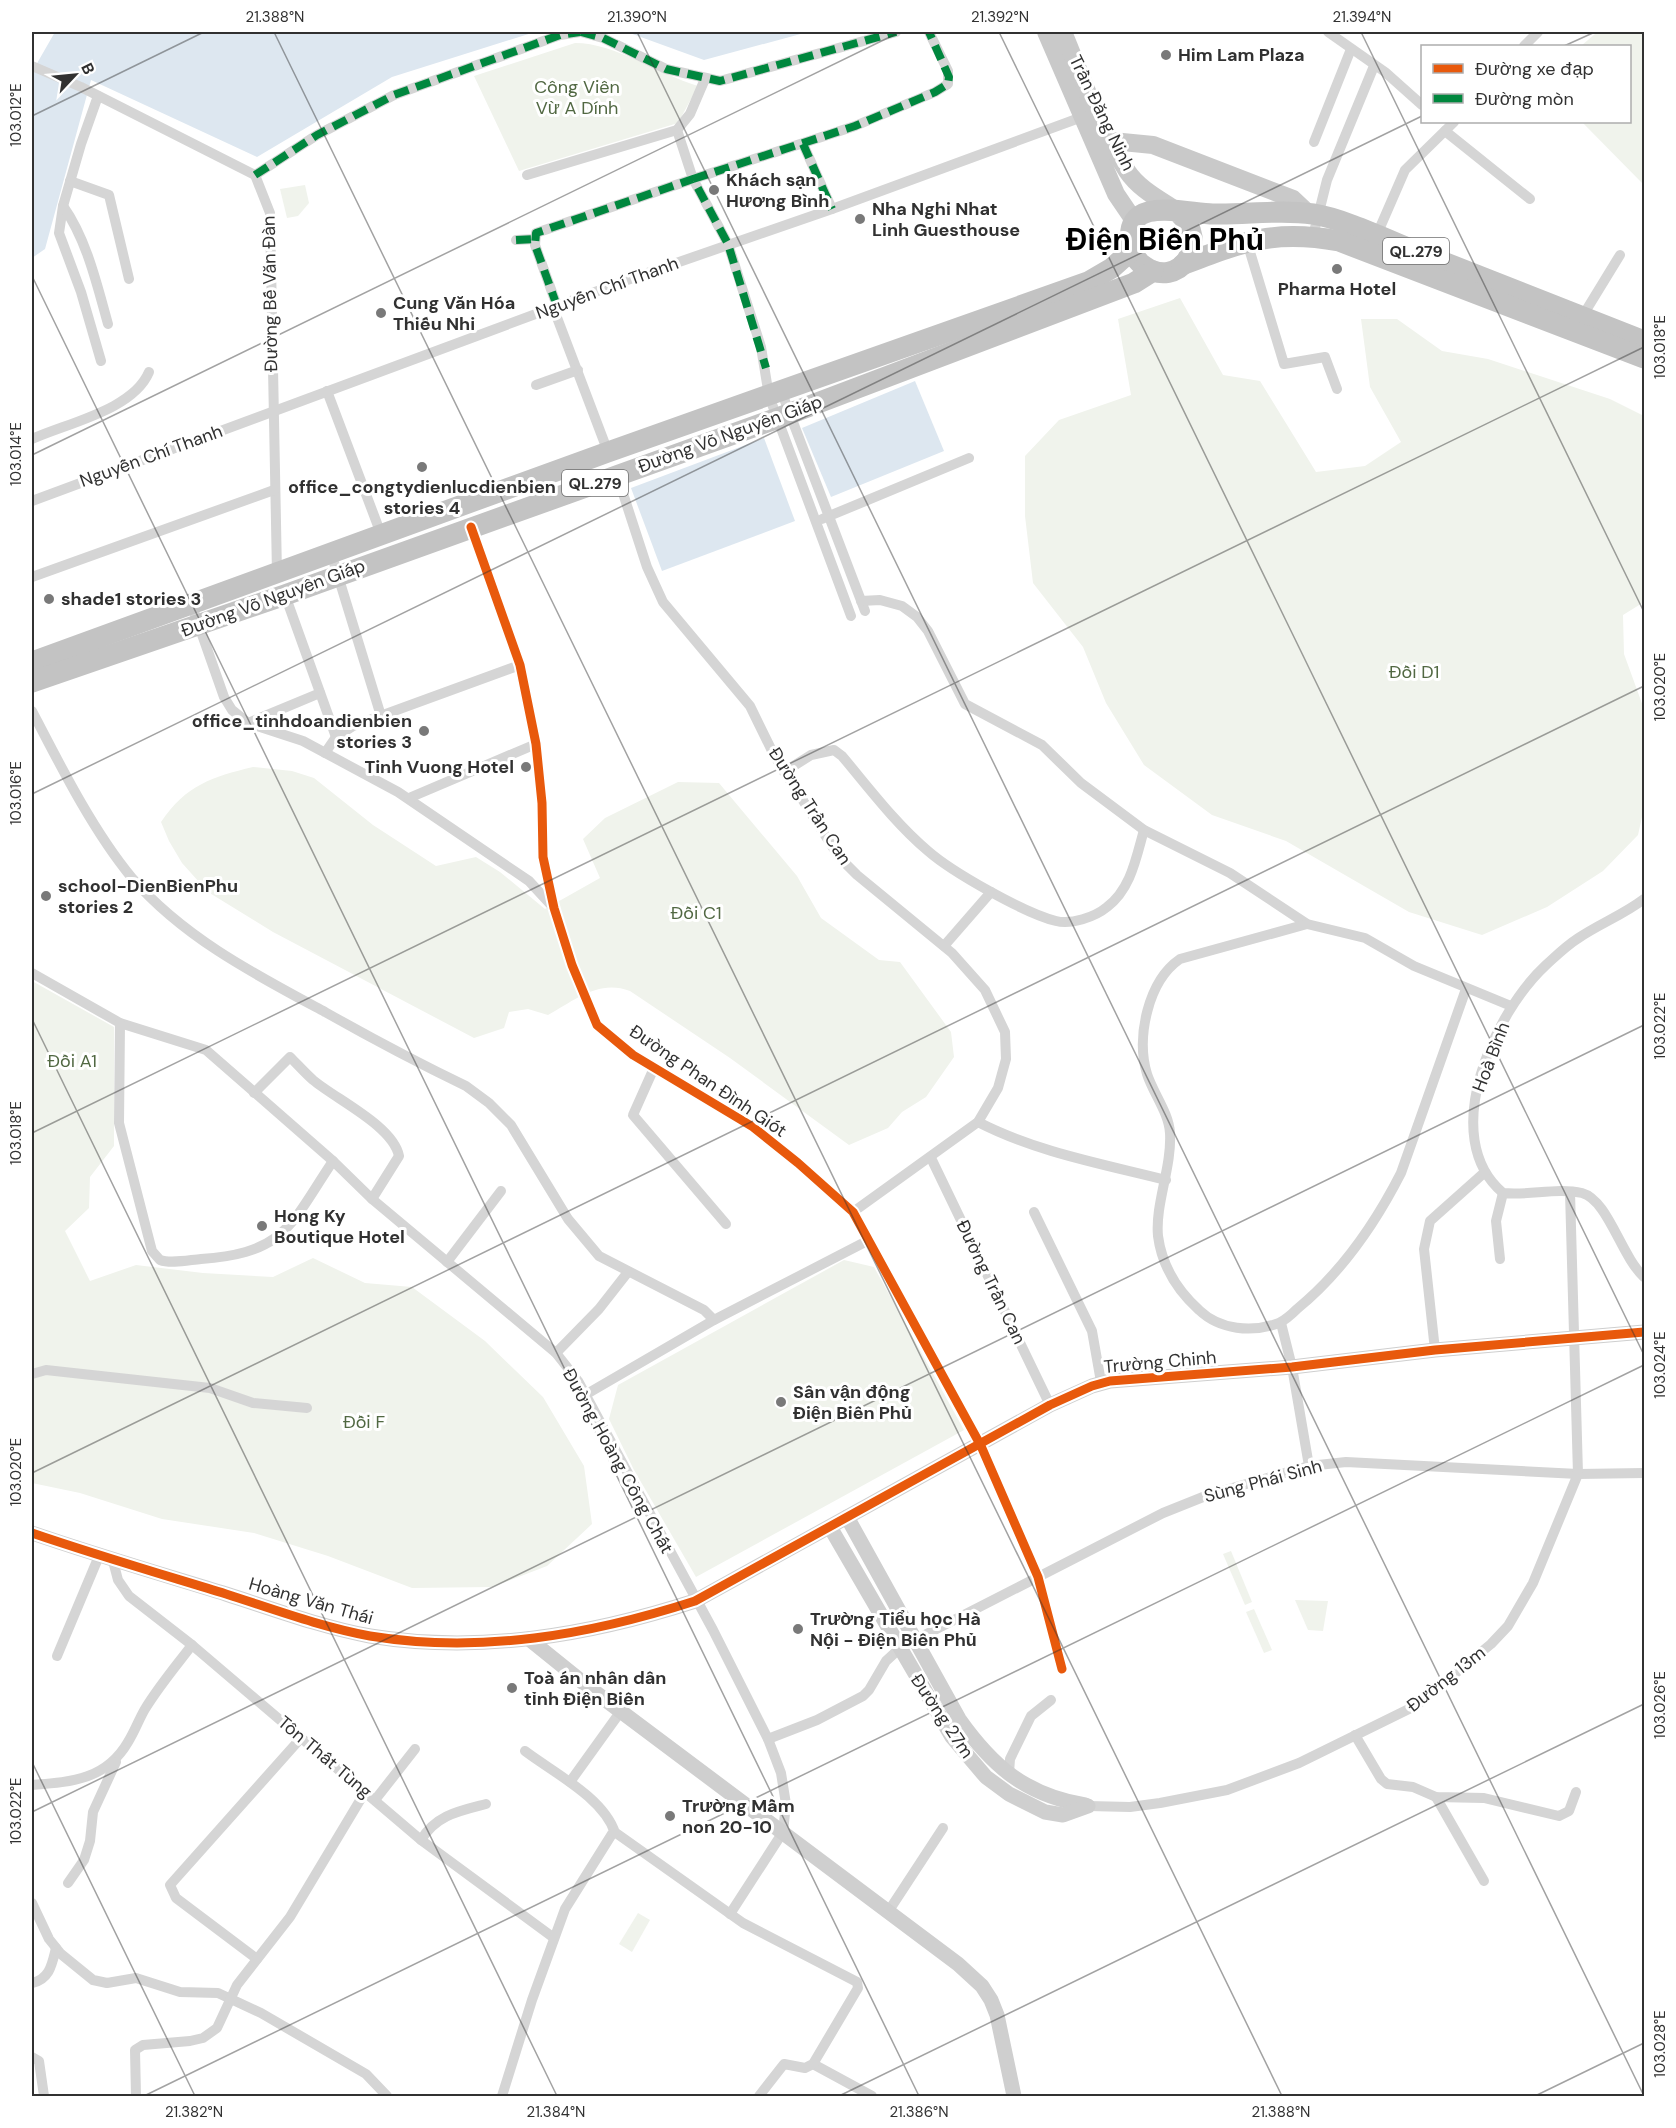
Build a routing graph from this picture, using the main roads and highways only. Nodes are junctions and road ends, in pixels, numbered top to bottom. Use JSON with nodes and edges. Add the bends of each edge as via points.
{"nodes":[{"id":1,"x":1046,"y":32,"type":"edge"},
{"id":2,"x":1063,"y":32,"type":"edge"},
{"id":3,"x":1090,"y":114,"type":"junction"},
{"id":4,"x":1112,"y":141,"type":"junction"},
{"id":5,"x":1177,"y":211,"type":"junction"},
{"id":6,"x":1136,"y":222,"type":"junction"},
{"id":7,"x":1313,"y":222,"type":"junction"},
{"id":8,"x":1374,"y":245,"type":"junction"},
{"id":9,"x":1132,"y":250,"type":"junction"},
{"id":10,"x":1182,"y":265,"type":"junction"},
{"id":11,"x":1153,"y":271,"type":"junction"},
{"id":12,"x":1644,"y":341,"type":"edge"},
{"id":13,"x":1644,"y":358,"type":"edge"},
{"id":14,"x":608,"y":452,"type":"junction"},
{"id":15,"x":617,"y":475,"type":"junction"},
{"id":16,"x":277,"y":574,"type":"junction"},
{"id":17,"x":285,"y":595,"type":"junction"},
{"id":18,"x":195,"y":616,"type":"junction"},
{"id":19,"x":115,"y":644,"type":"junction"},
{"id":20,"x":32,"y":663,"type":"edge"},
{"id":21,"x":32,"y":682,"type":"edge"}],
"edges":[{"from":1,"to":3,"type":"main road","name":"Trần Đăng Ninh"},
{"from":2,"to":3,"type":"main road","name":"Trần Đăng Ninh"},
{"from":3,"to":4,"type":"main road","name":"Trần Đăng Ninh"},
{"from":3,"to":6,"type":"main road","name":"Trần Đăng Ninh","via":[[1116,194]]},
{"from":4,"to":5,"type":"main road","name":"Trần Đăng Ninh","via":[[1128,172],[1148,192]]},
{"from":4,"to":7,"type":"main road","via":[[1153,145],[1293,199]]},
{"from":5,"to":6,"type":"highway","number":"QL.279","via":[[1150,210]]},
{"from":5,"to":7,"type":"highway","number":"QL.279","via":[[1259,211]]},
{"from":5,"to":10,"type":"highway","via":[[1192,228],[1194,238],[1189,258]]},
{"from":6,"to":9,"type":"highway","via":[[1130,240]]},
{"from":7,"to":8,"type":"highway","number":"QL.279","via":[[1339,240]]},
{"from":7,"to":10,"type":"highway","number":"QL.279"},
{"from":8,"to":12,"type":"highway","number":"QL.279"},
{"from":8,"to":13,"type":"highway","number":"QL.279"},
{"from":9,"to":11,"type":"highway","via":[[1144,267]]},
{"from":9,"to":14,"type":"highway","name":"Đường Võ Nguyên Giáp","number":"QL.279","via":[[1088,282]]},
{"from":10,"to":11,"type":"highway","number":"QL.279","via":[[1163,272]]},
{"from":11,"to":15,"type":"highway","name":"Đường Võ Nguyên Giáp","number":"QL.279","via":[[1134,283]]},
{"from":14,"to":15,"type":"highway"},
{"from":14,"to":16,"type":"highway","name":"Đường Võ Nguyên Giáp","number":"QL.279"},
{"from":15,"to":17,"type":"highway","name":"Đường Võ Nguyên Giáp","number":"QL.279"},
{"from":16,"to":17,"type":"highway"},
{"from":16,"to":18,"type":"highway","name":"Đường Võ Nguyên Giáp","number":"QL.279"},
{"from":17,"to":18,"type":"highway","name":"Đường Võ Nguyên Giáp","number":"QL.279"},
{"from":18,"to":19,"type":"highway","name":"Đường Võ Nguyên Giáp","number":"QL.279"},
{"from":19,"to":20,"type":"highway","name":"Đường Võ Nguyên Giáp","number":"QL.279"},
{"from":19,"to":21,"type":"highway","name":"Đường Võ Nguyên Giáp","number":"QL.279"}]}
